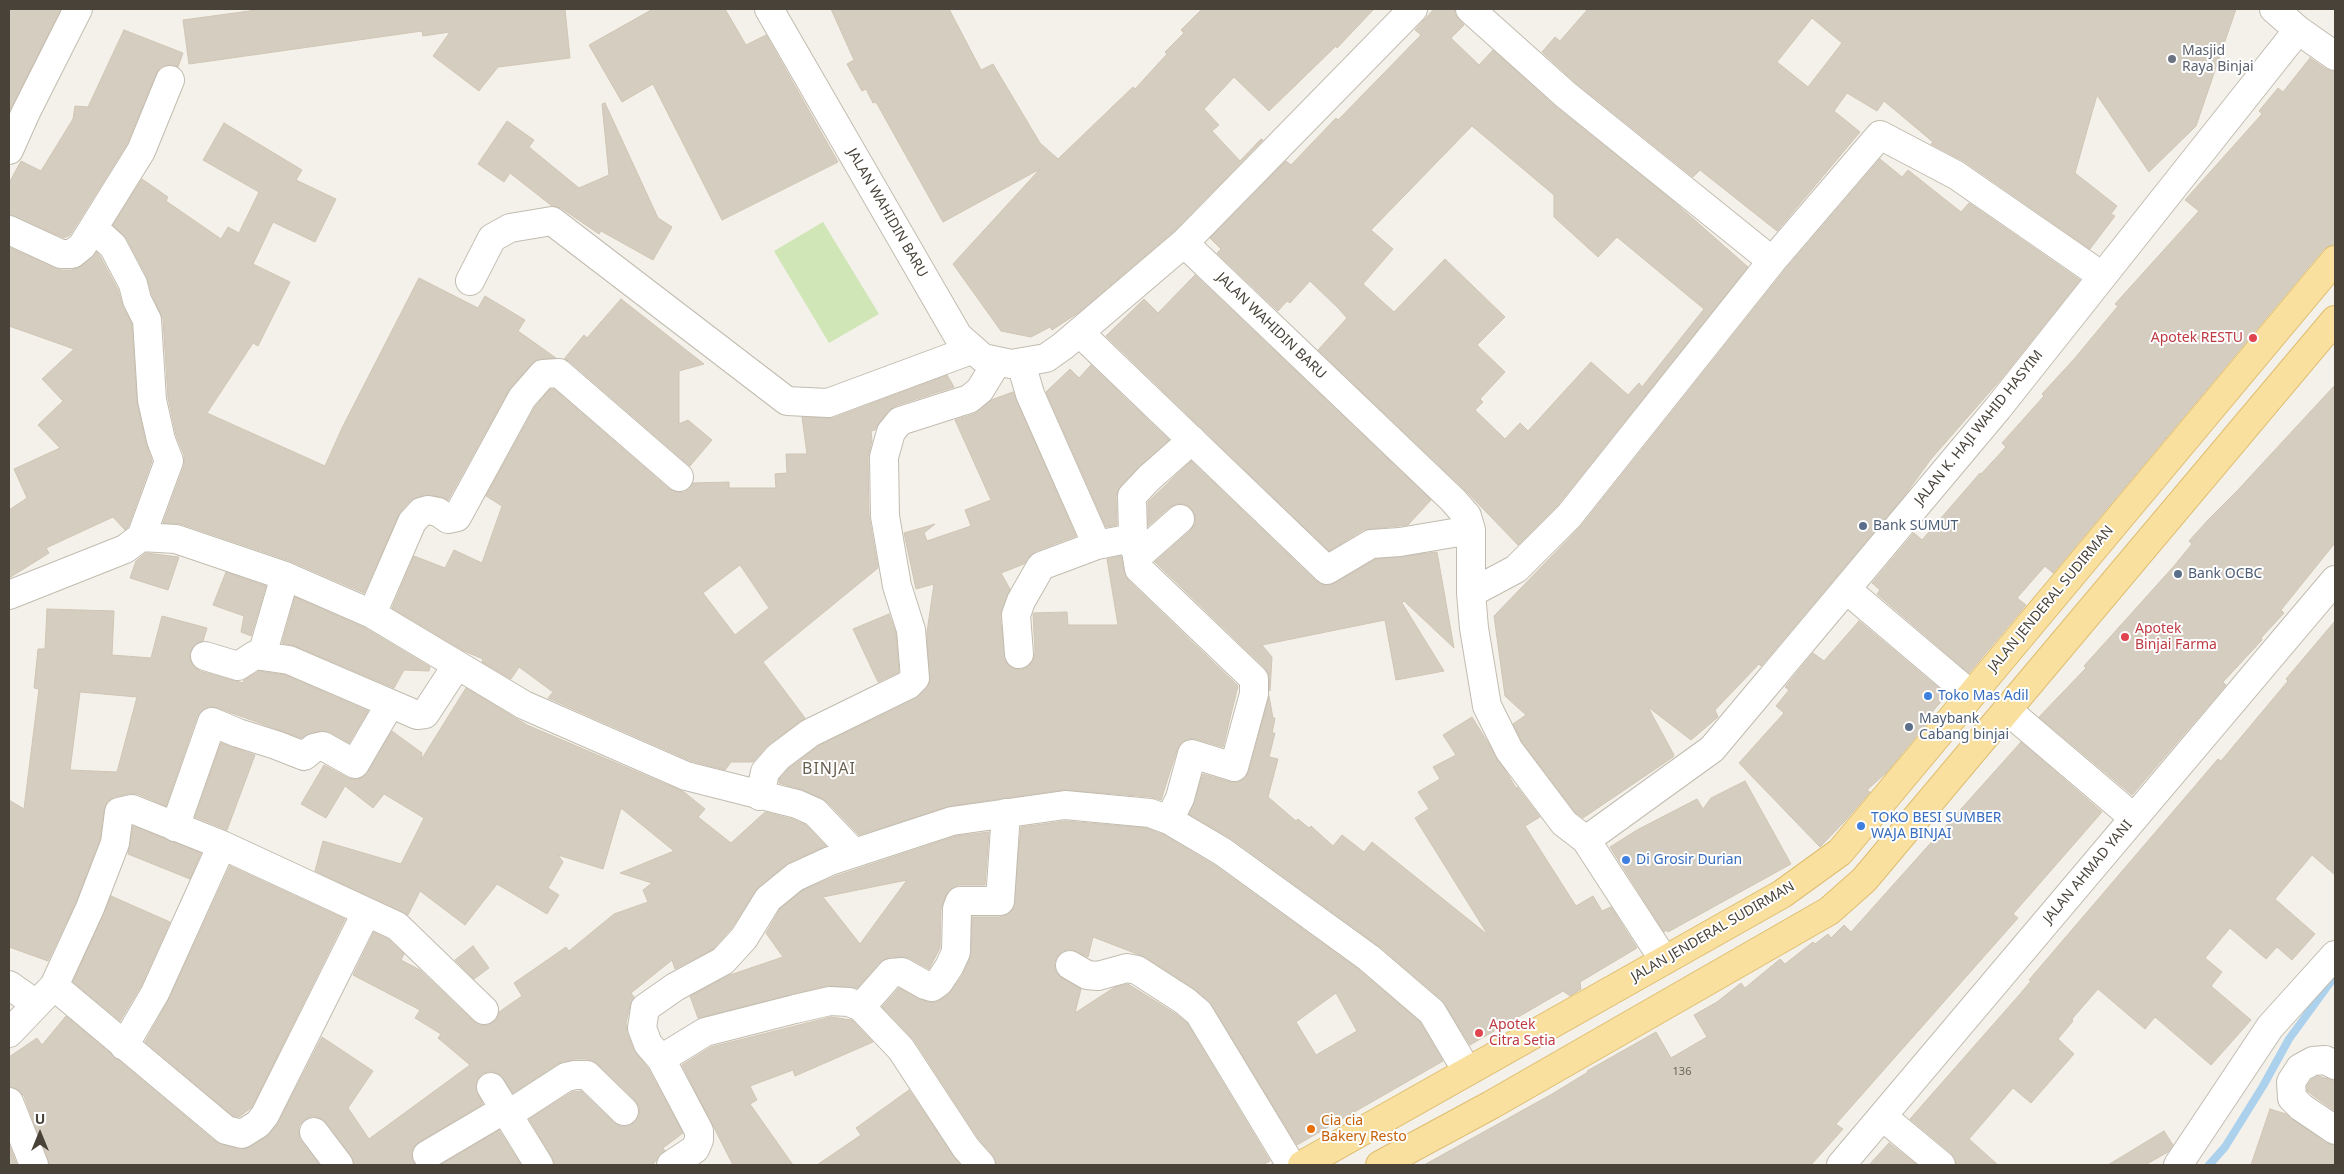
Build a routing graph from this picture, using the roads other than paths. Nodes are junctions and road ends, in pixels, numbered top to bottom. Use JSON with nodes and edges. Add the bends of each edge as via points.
{"nodes":[{"id":1,"x":78,"y":9,"type":"edge"},
{"id":2,"x":769,"y":9,"type":"edge"},
{"id":3,"x":1413,"y":9,"type":"edge"},
{"id":4,"x":1470,"y":9,"type":"edge"},
{"id":5,"x":2274,"y":9,"type":"edge"},
{"id":6,"x":2298,"y":30,"type":"junction"},
{"id":7,"x":2335,"y":56,"type":"edge"},
{"id":8,"x":170,"y":80,"type":"dead end"},
{"id":9,"x":17,"y":108,"type":"edge"},
{"id":10,"x":9,"y":150,"type":"edge"},
{"id":11,"x":92,"y":228,"type":"junction"},
{"id":12,"x":9,"y":230,"type":"edge"},
{"id":13,"x":1184,"y":243,"type":"junction"},
{"id":14,"x":2335,"y":260,"type":"edge"},
{"id":15,"x":1772,"y":261,"type":"junction"},
{"id":16,"x":2102,"y":276,"type":"junction"},
{"id":17,"x":470,"y":281,"type":"dead end"},
{"id":18,"x":2335,"y":320,"type":"edge"},
{"id":19,"x":1080,"y":332,"type":"junction"},
{"id":20,"x":971,"y":350,"type":"junction"},
{"id":21,"x":1009,"y":362,"type":"junction"},
{"id":22,"x":1192,"y":440,"type":"junction"},
{"id":23,"x":2166,"y":463,"type":"junction"},
{"id":24,"x":679,"y":477,"type":"dead end"},
{"id":25,"x":2195,"y":487,"type":"junction"},
{"id":26,"x":1180,"y":518,"type":"dead end"},
{"id":27,"x":1471,"y":530,"type":"junction"},
{"id":28,"x":141,"y":537,"type":"junction"},
{"id":29,"x":1098,"y":545,"type":"junction"},
{"id":30,"x":1132,"y":548,"type":"junction"},
{"id":31,"x":284,"y":576,"type":"junction"},
{"id":32,"x":2335,"y":580,"type":"edge"},
{"id":33,"x":1846,"y":589,"type":"junction"},
{"id":34,"x":1471,"y":593,"type":"junction"},
{"id":35,"x":9,"y":595,"type":"edge"},
{"id":36,"x":372,"y":614,"type":"junction"},
{"id":37,"x":1019,"y":654,"type":"dead end"},
{"id":38,"x":262,"y":655,"type":"junction"},
{"id":39,"x":205,"y":656,"type":"dead end"},
{"id":40,"x":456,"y":665,"type":"junction"},
{"id":41,"x":1970,"y":694,"type":"junction"},
{"id":42,"x":390,"y":704,"type":"junction"},
{"id":43,"x":2007,"y":710,"type":"junction"},
{"id":44,"x":760,"y":796,"type":"junction"},
{"id":45,"x":1006,"y":813,"type":"junction"},
{"id":46,"x":2134,"y":818,"type":"junction"},
{"id":47,"x":1169,"y":820,"type":"junction"},
{"id":48,"x":175,"y":827,"type":"junction"},
{"id":49,"x":1586,"y":840,"type":"junction"},
{"id":50,"x":222,"y":845,"type":"junction"},
{"id":51,"x":854,"y":853,"type":"junction"},
{"id":52,"x":366,"y":913,"type":"junction"},
{"id":53,"x":2335,"y":955,"type":"edge"},
{"id":54,"x":1664,"y":960,"type":"junction"},
{"id":55,"x":1070,"y":965,"type":"dead end"},
{"id":56,"x":9,"y":985,"type":"edge"},
{"id":57,"x":45,"y":995,"type":"junction"},
{"id":58,"x":861,"y":1007,"type":"junction"},
{"id":59,"x":484,"y":1010,"type":"dead end"},
{"id":60,"x":9,"y":1033,"type":"edge"},
{"id":61,"x":124,"y":1046,"type":"junction"},
{"id":62,"x":660,"y":1059,"type":"junction"},
{"id":63,"x":2324,"y":1063,"type":"edge"},
{"id":64,"x":1468,"y":1071,"type":"junction"},
{"id":65,"x":1428,"y":1094,"type":"junction"},
{"id":66,"x":9,"y":1102,"type":"edge"},
{"id":67,"x":502,"y":1103,"type":"junction"},
{"id":68,"x":1491,"y":1105,"type":"junction"},
{"id":69,"x":624,"y":1112,"type":"dead end"},
{"id":70,"x":1883,"y":1117,"type":"junction"},
{"id":71,"x":2335,"y":1130,"type":"edge"},
{"id":72,"x":314,"y":1132,"type":"dead end"},
{"id":73,"x":427,"y":1155,"type":"dead end"},
{"id":74,"x":34,"y":1165,"type":"edge"},
{"id":75,"x":339,"y":1165,"type":"edge"},
{"id":76,"x":539,"y":1165,"type":"edge"},
{"id":77,"x":671,"y":1165,"type":"edge"},
{"id":78,"x":981,"y":1165,"type":"edge"},
{"id":79,"x":1291,"y":1165,"type":"edge"},
{"id":80,"x":1302,"y":1165,"type":"edge"},
{"id":81,"x":1380,"y":1165,"type":"edge"},
{"id":82,"x":1841,"y":1165,"type":"edge"},
{"id":83,"x":1940,"y":1165,"type":"edge"},
{"id":84,"x":2178,"y":1165,"type":"edge"}],
"edges":[{"from":1,"to":9,"type":"street"},
{"from":2,"to":20,"type":"street","name":"JALAN WAHIDIN BARU","via":[[958,336]]},
{"from":3,"to":13,"type":"street"},
{"from":4,"to":15,"type":"street","via":[[1566,95]]},
{"from":5,"to":6,"type":"street"},
{"from":6,"to":7,"type":"street"},
{"from":6,"to":16,"type":"street","name":"JALAN K. HAJI WAHID HASYIM"},
{"from":8,"to":11,"type":"street","via":[[141,151]]},
{"from":9,"to":10,"type":"street"},
{"from":11,"to":12,"type":"street","via":[[82,246],[72,254],[60,254]]},
{"from":11,"to":28,"type":"street","via":[[113,246],[122,261],[147,320],[152,400],[169,461]]},
{"from":13,"to":19,"type":"street"},
{"from":13,"to":27,"type":"street","name":"JALAN WAHIDIN BARU","via":[[1453,500],[1467,516]]},
{"from":14,"to":23,"type":"main road","name":"JALAN JENDERAL SUDIRMAN"},
{"from":15,"to":16,"type":"street","via":[[1880,135],[1956,175]]},
{"from":15,"to":34,"type":"street","via":[[1569,516],[1516,569]]},
{"from":16,"to":33,"type":"street","name":"JALAN K. HAJI WAHID HASYIM","via":[[1998,408]]},
{"from":17,"to":20,"type":"street","via":[[492,238],[510,228],[552,221],[787,401],[828,404]]},
{"from":18,"to":25,"type":"main road"},
{"from":19,"to":21,"type":"street","via":[[1046,358]]},
{"from":19,"to":22,"type":"street"},
{"from":20,"to":21,"type":"street","name":"JALAN WAHIDIN BARU","via":[[983,358]]},
{"from":21,"to":29,"type":"street","via":[[1030,394]]},
{"from":21,"to":44,"type":"street","via":[[970,399],[900,421],[890,432],[884,456],[885,516],[897,586],[911,630],[915,678],[908,685],[810,734],[778,757],[765,772]]},
{"from":22,"to":27,"type":"street","via":[[1327,570],[1371,544]]},
{"from":22,"to":30,"type":"street","via":[[1132,496]]},
{"from":23,"to":25,"type":"main road"},
{"from":23,"to":41,"type":"main road","name":"JALAN JENDERAL SUDIRMAN"},
{"from":24,"to":36,"type":"street","via":[[558,373],[543,374],[522,398],[456,517],[448,518],[428,510],[421,512],[412,522]]},
{"from":25,"to":43,"type":"main road"},
{"from":26,"to":30,"type":"street"},
{"from":27,"to":34,"type":"street","name":"JALAN WAHIDIN BARU"},
{"from":28,"to":31,"type":"street","via":[[176,538]]},
{"from":28,"to":35,"type":"street","via":[[124,549]]},
{"from":29,"to":30,"type":"street"},
{"from":29,"to":37,"type":"street","via":[[1041,566],[1016,615]]},
{"from":30,"to":47,"type":"street","via":[[1139,569],[1254,679],[1254,694],[1234,767],[1192,754],[1180,798]]},
{"from":31,"to":36,"type":"street"},
{"from":31,"to":38,"type":"street"},
{"from":32,"to":46,"type":"street","name":"JALAN AHMAD YANI"},
{"from":33,"to":41,"type":"street"},
{"from":33,"to":49,"type":"street","name":"JALAN K. HAJI WAHID HASYIM","via":[[1712,749]]},
{"from":34,"to":49,"type":"street","name":"JALAN WAHIDIN BARU","via":[[1487,706],[1509,750],[1564,823]]},
{"from":36,"to":40,"type":"street"},
{"from":38,"to":39,"type":"street","via":[[255,655],[238,666]]},
{"from":38,"to":42,"type":"street","via":[[289,660]]},
{"from":40,"to":42,"type":"street","via":[[425,714],[417,715]]},
{"from":40,"to":44,"type":"street","via":[[524,705],[686,776]]},
{"from":41,"to":54,"type":"main road","name":"JALAN JENDERAL SUDIRMAN","via":[[1840,852],[1782,894]]},
{"from":42,"to":48,"type":"street","via":[[355,764],[323,746],[304,756],[212,722]]},
{"from":43,"to":46,"type":"street"},
{"from":43,"to":68,"type":"main road","via":[[1864,880],[1829,911]]},
{"from":44,"to":51,"type":"street","via":[[797,804],[815,812]]},
{"from":45,"to":47,"type":"street","via":[[1065,805],[1150,813]]},
{"from":45,"to":51,"type":"street","via":[[952,820]]},
{"from":45,"to":58,"type":"street","via":[[1000,901],[960,901],[956,952],[939,982],[932,987],[902,972],[890,973]]},
{"from":46,"to":70,"type":"street","name":"JALAN AHMAD YANI"},
{"from":47,"to":64,"type":"street","via":[[1223,852],[1369,958],[1432,1012]]},
{"from":48,"to":50,"type":"street"},
{"from":48,"to":57,"type":"street","via":[[132,810],[119,812],[115,843],[94,899]]},
{"from":49,"to":54,"type":"street","name":"JALAN WAHIDIN BARU"},
{"from":50,"to":52,"type":"street"},
{"from":50,"to":61,"type":"street","via":[[155,993]]},
{"from":51,"to":62,"type":"street","via":[[795,877],[768,899],[744,938],[723,961],[645,1008],[642,1028],[648,1044]]},
{"from":52,"to":59,"type":"street","via":[[397,926]]},
{"from":52,"to":61,"type":"street","via":[[265,1115],[249,1131],[242,1134],[226,1130]]},
{"from":53,"to":84,"type":"street","via":[[2270,1027]]},
{"from":54,"to":64,"type":"main road","name":"JALAN JENDERAL SUDIRMAN"},
{"from":55,"to":79,"type":"street","via":[[1087,975],[1098,976],[1127,968],[1137,970],[1199,1012]]},
{"from":56,"to":57,"type":"street"},
{"from":57,"to":60,"type":"street"},
{"from":57,"to":61,"type":"street"},
{"from":58,"to":62,"type":"street","via":[[849,1002],[830,1002],[705,1032]]},
{"from":58,"to":78,"type":"street","via":[[901,1049],[966,1148]]},
{"from":62,"to":77,"type":"street","via":[[699,1131],[695,1149]]},
{"from":63,"to":71,"type":"street","via":[[2300,1068],[2292,1082],[2292,1098]]},
{"from":64,"to":65,"type":"main road","name":"JALAN JENDERAL SUDIRMAN"},
{"from":65,"to":68,"type":"main road"},
{"from":65,"to":80,"type":"main road","name":"JALAN JENDERAL SUDIRMAN"},
{"from":66,"to":74,"type":"street"},
{"from":67,"to":69,"type":"street","via":[[575,1074],[587,1075]]},
{"from":67,"to":73,"type":"street"},
{"from":67,"to":76,"type":"street"},
{"from":68,"to":81,"type":"main road"},
{"from":70,"to":82,"type":"street","name":"JALAN AHMAD YANI"},
{"from":70,"to":83,"type":"street"},
{"from":72,"to":75,"type":"street"}]}
